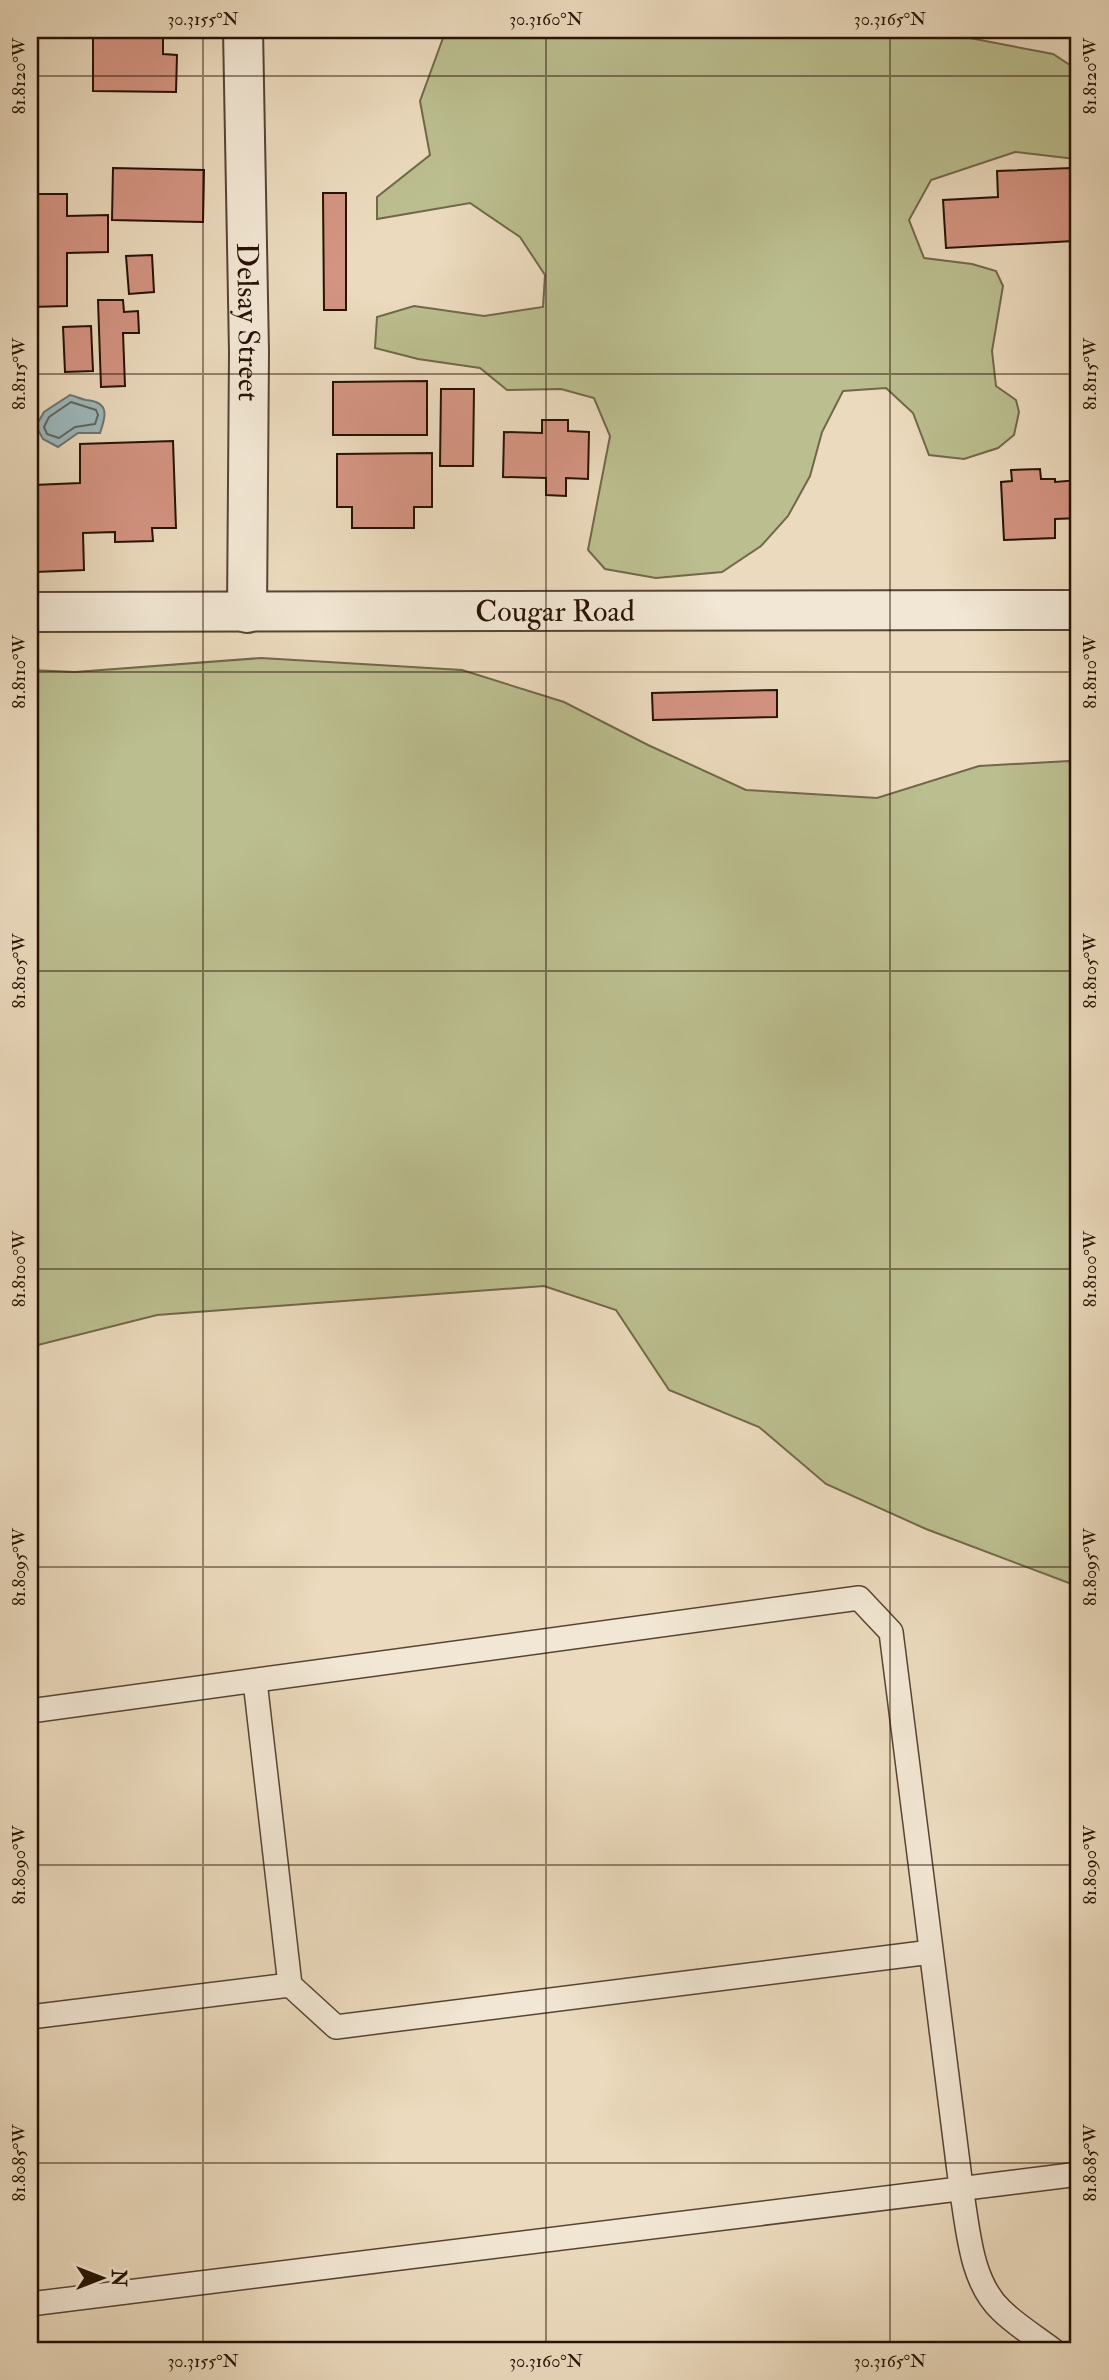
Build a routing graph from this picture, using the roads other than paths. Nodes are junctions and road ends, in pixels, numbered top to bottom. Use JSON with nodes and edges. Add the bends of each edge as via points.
{"nodes":[{"id":1,"x":243,"y":30,"type":"edge"},
{"id":2,"x":1079,"y":610,"type":"edge"},
{"id":3,"x":30,"y":612,"type":"edge"},
{"id":4,"x":247,"y":613,"type":"junction"},
{"id":5,"x":255,"y":1681,"type":"junction"},
{"id":6,"x":30,"y":1711,"type":"edge"},
{"id":7,"x":931,"y":1952,"type":"junction"},
{"id":8,"x":290,"y":1985,"type":"junction"},
{"id":9,"x":30,"y":2017,"type":"edge"},
{"id":10,"x":1079,"y":2174,"type":"edge"},
{"id":11,"x":961,"y":2187,"type":"junction"},
{"id":12,"x":30,"y":2304,"type":"edge"},
{"id":13,"x":1053,"y":2350,"type":"edge"}],
"edges":[{"from":1,"to":4,"type":"street","name":"Delsay Street","via":[[250,352]]},
{"from":2,"to":4,"type":"street","name":"Cougar Road"},
{"from":3,"to":4,"type":"street","name":"Cougar Road"},
{"from":5,"to":6,"type":"lane"},
{"from":5,"to":7,"type":"lane","via":[[859,1598],[891,1632]]},
{"from":5,"to":8,"type":"lane"},
{"from":7,"to":8,"type":"lane","via":[[336,2027]]},
{"from":7,"to":11,"type":"lane"},
{"from":8,"to":9,"type":"lane"},
{"from":10,"to":11,"type":"lane"},
{"from":11,"to":12,"type":"lane"},
{"from":11,"to":13,"type":"lane","via":[[981,2281],[999,2309]]}]}
